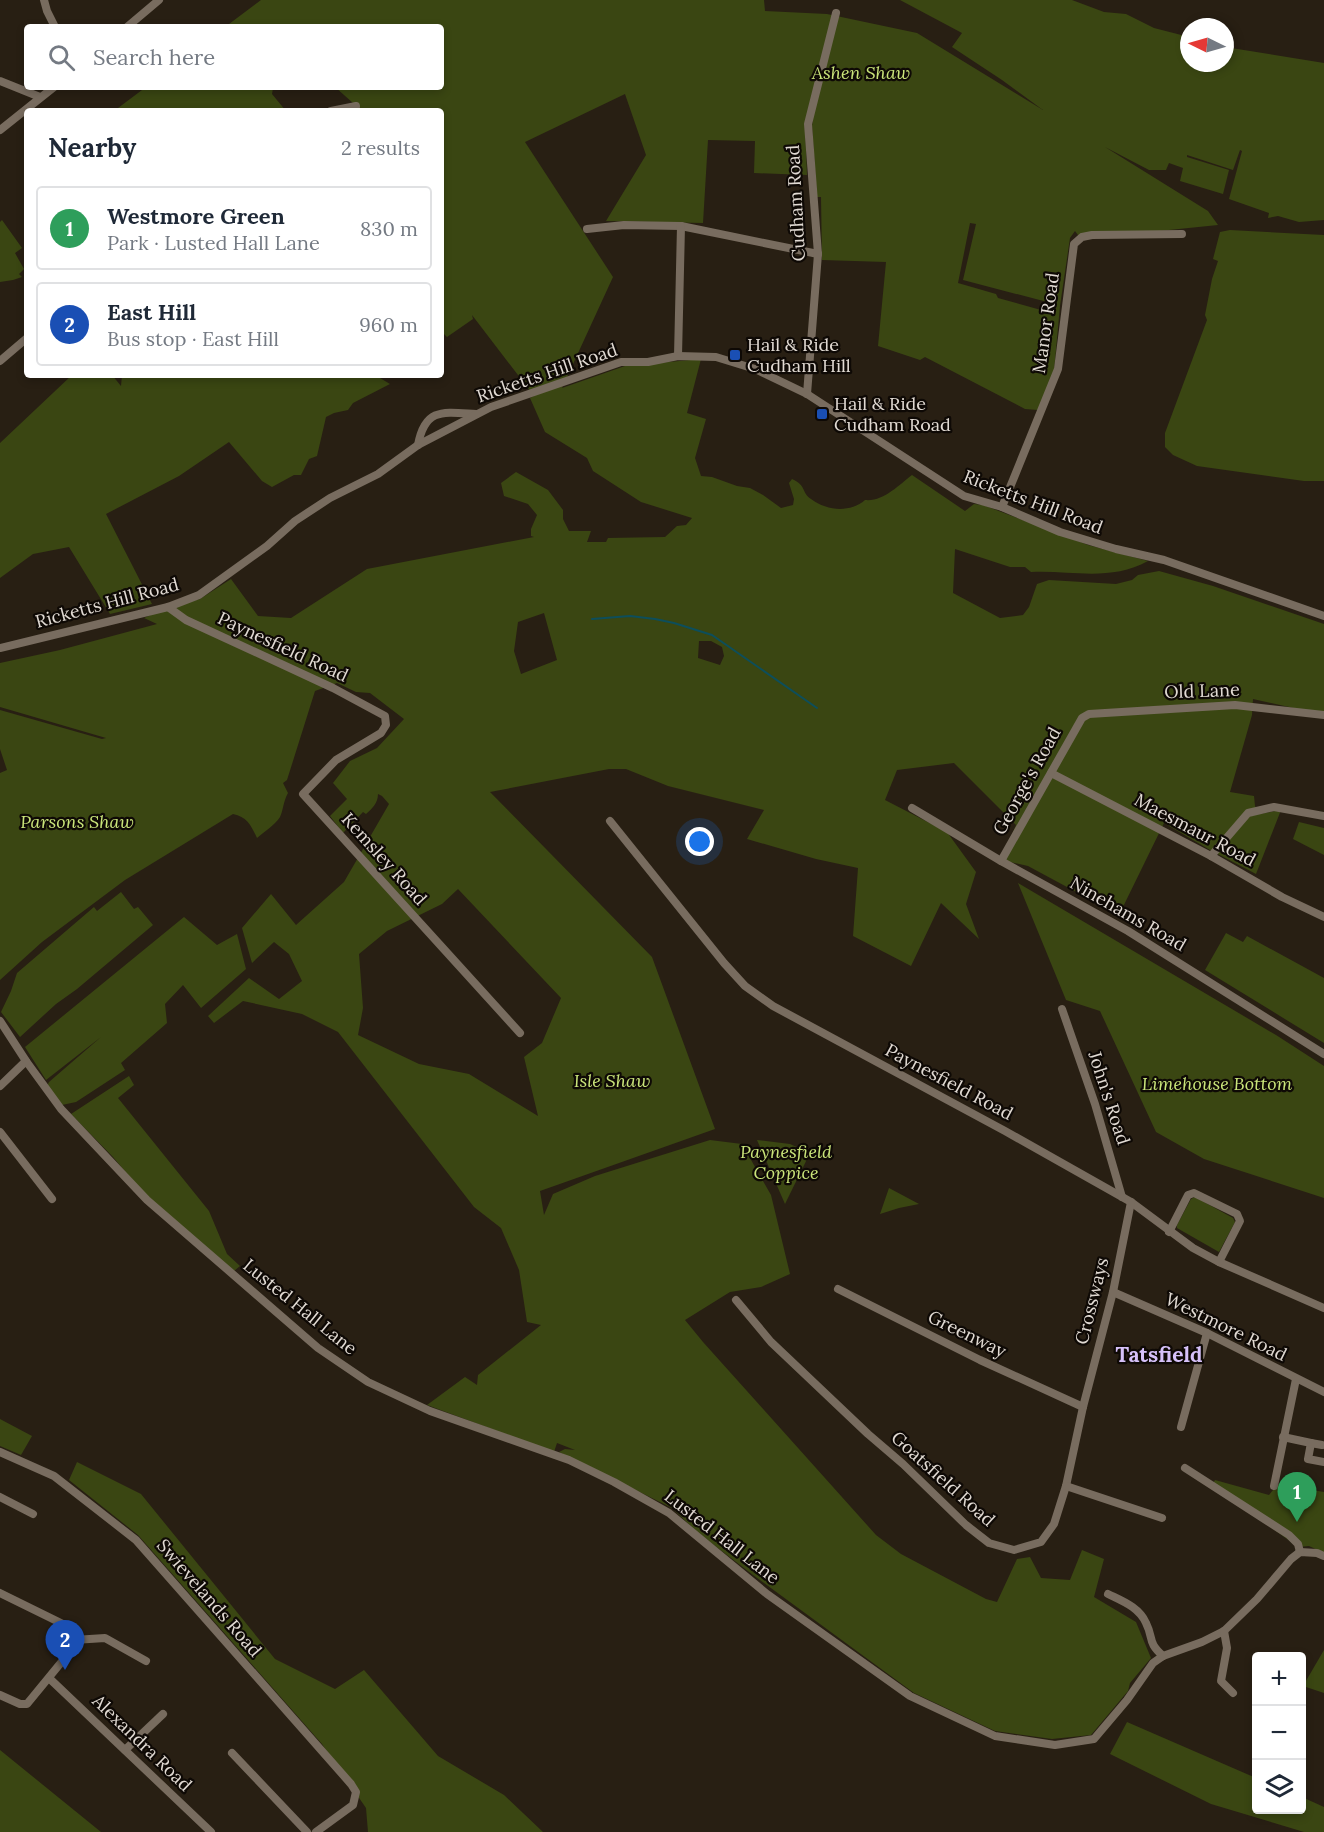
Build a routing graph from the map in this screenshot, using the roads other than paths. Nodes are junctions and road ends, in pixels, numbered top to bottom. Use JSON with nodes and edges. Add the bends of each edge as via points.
{"nodes":[{"id":1,"x":44,"y":0,"type":"edge"},
{"id":2,"x":159,"y":0,"type":"edge"},
{"id":3,"x":836,"y":13,"type":"dead end"},
{"id":4,"x":54,"y":24,"type":"edge"},
{"id":5,"x":131,"y":24,"type":"edge"},
{"id":6,"x":0,"y":81,"type":"edge"},
{"id":7,"x":50,"y":90,"type":"edge"},
{"id":8,"x":40,"y":97,"type":"junction"},
{"id":9,"x":356,"y":106,"type":"dead end"},
{"id":10,"x":27,"y":108,"type":"edge"},
{"id":11,"x":346,"y":108,"type":"edge"},
{"id":12,"x":24,"y":110,"type":"edge"},
{"id":13,"x":0,"y":130,"type":"edge"},
{"id":14,"x":681,"y":226,"type":"junction"},
{"id":15,"x":587,"y":229,"type":"dead end"},
{"id":16,"x":1182,"y":234,"type":"dead end"},
{"id":17,"x":818,"y":254,"type":"junction"},
{"id":18,"x":24,"y":341,"type":"edge"},
{"id":19,"x":678,"y":356,"type":"junction"},
{"id":20,"x":0,"y":361,"type":"edge"},
{"id":21,"x":807,"y":394,"type":"junction"},
{"id":22,"x":478,"y":414,"type":"junction"},
{"id":23,"x":417,"y":445,"type":"junction"},
{"id":24,"x":1002,"y":507,"type":"junction"},
{"id":25,"x":168,"y":607,"type":"junction"},
{"id":26,"x":1324,"y":616,"type":"edge"},
{"id":27,"x":0,"y":648,"type":"edge"},
{"id":28,"x":385,"y":716,"type":"joint"},
{"id":29,"x":1324,"y":716,"type":"edge"},
{"id":30,"x":1082,"y":718,"type":"joint"},
{"id":31,"x":1051,"y":773,"type":"junction"},
{"id":32,"x":912,"y":808,"type":"dead end"},
{"id":33,"x":1324,"y":816,"type":"edge"},
{"id":34,"x":610,"y":821,"type":"dead end"},
{"id":35,"x":1211,"y":856,"type":"junction"},
{"id":36,"x":1001,"y":861,"type":"junction"},
{"id":37,"x":1324,"y":917,"type":"edge"},
{"id":38,"x":1062,"y":1009,"type":"dead end"},
{"id":39,"x":0,"y":1021,"type":"edge"},
{"id":40,"x":520,"y":1034,"type":"dead end"},
{"id":41,"x":1324,"y":1054,"type":"edge"},
{"id":42,"x":26,"y":1061,"type":"junction"},
{"id":43,"x":0,"y":1086,"type":"edge"},
{"id":44,"x":0,"y":1132,"type":"edge"},
{"id":45,"x":1122,"y":1197,"type":"junction"},
{"id":46,"x":52,"y":1199,"type":"dead end"},
{"id":47,"x":1131,"y":1202,"type":"junction"},
{"id":48,"x":1169,"y":1232,"type":"junction"},
{"id":49,"x":1219,"y":1262,"type":"junction"},
{"id":50,"x":838,"y":1289,"type":"dead end"},
{"id":51,"x":1113,"y":1292,"type":"junction"},
{"id":52,"x":736,"y":1300,"type":"dead end"},
{"id":53,"x":1324,"y":1308,"type":"edge"},
{"id":54,"x":1207,"y":1333,"type":"junction"},
{"id":55,"x":1296,"y":1379,"type":"junction"},
{"id":56,"x":1324,"y":1392,"type":"edge"},
{"id":57,"x":1083,"y":1407,"type":"junction"},
{"id":58,"x":1181,"y":1427,"type":"dead end"},
{"id":59,"x":1283,"y":1437,"type":"junction"},
{"id":60,"x":1311,"y":1443,"type":"junction"},
{"id":61,"x":1322,"y":1444,"type":"dead end"},
{"id":62,"x":0,"y":1452,"type":"edge"},
{"id":63,"x":1324,"y":1462,"type":"edge"},
{"id":64,"x":1185,"y":1468,"type":"dead end"},
{"id":65,"x":1066,"y":1486,"type":"junction"},
{"id":66,"x":1275,"y":1486,"type":"dead end"},
{"id":67,"x":0,"y":1497,"type":"edge"},
{"id":68,"x":33,"y":1514,"type":"dead end"},
{"id":69,"x":1162,"y":1518,"type":"dead end"},
{"id":70,"x":1299,"y":1552,"type":"junction"},
{"id":71,"x":1324,"y":1556,"type":"edge"},
{"id":72,"x":0,"y":1593,"type":"edge"},
{"id":73,"x":1108,"y":1594,"type":"dead end"},
{"id":74,"x":1224,"y":1631,"type":"junction"},
{"id":75,"x":74,"y":1640,"type":"junction"},
{"id":76,"x":1163,"y":1656,"type":"junction"},
{"id":77,"x":146,"y":1661,"type":"dead end"},
{"id":78,"x":50,"y":1678,"type":"junction"},
{"id":79,"x":1233,"y":1693,"type":"dead end"},
{"id":80,"x":0,"y":1695,"type":"edge"},
{"id":81,"x":163,"y":1714,"type":"dead end"},
{"id":82,"x":125,"y":1750,"type":"junction"},
{"id":83,"x":232,"y":1753,"type":"dead end"},
{"id":84,"x":327,"y":1829,"type":"edge"},
{"id":85,"x":211,"y":1832,"type":"edge"},
{"id":86,"x":307,"y":1832,"type":"edge"},
{"id":87,"x":315,"y":1832,"type":"edge"}],
"edges":[{"from":1,"to":4,"type":"street"},
{"from":2,"to":5,"type":"street"},
{"from":3,"to":17,"type":"street","name":"Cudham Road","via":[[808,124]]},
{"from":6,"to":8,"type":"street"},
{"from":7,"to":8,"type":"street"},
{"from":8,"to":10,"type":"street"},
{"from":9,"to":11,"type":"street"},
{"from":12,"to":13,"type":"street"},
{"from":14,"to":15,"type":"street"},
{"from":14,"to":17,"type":"street"},
{"from":14,"to":19,"type":"street"},
{"from":16,"to":24,"type":"street","name":"Manor Road","via":[[1092,235],[1074,244],[1059,369]]},
{"from":17,"to":21,"type":"street","name":"Cudham Road"},
{"from":18,"to":20,"type":"street"},
{"from":19,"to":21,"type":"street","name":"Ricketts Hill Road","via":[[716,357],[755,369]]},
{"from":19,"to":22,"type":"street","name":"Ricketts Hill Road","via":[[621,362]]},
{"from":21,"to":24,"type":"street","name":"Ricketts Hill Road","via":[[956,492]]},
{"from":22,"to":23,"type":"street","name":"Ricketts Hill Road"},
{"from":22,"to":23,"type":"street","via":[[445,412],[429,419],[420,429]]},
{"from":23,"to":25,"type":"street","name":"Ricketts Hill Road","via":[[378,474],[295,521],[200,595]]},
{"from":24,"to":26,"type":"street","name":"Ricketts Hill Road","via":[[1060,532],[1164,560]]},
{"from":25,"to":27,"type":"street","name":"Ricketts Hill Road"},
{"from":25,"to":28,"type":"street","name":"Paynesfield Road","via":[[186,620]]},
{"from":28,"to":40,"type":"street","name":"Kemsley Road","via":[[386,725],[381,733],[336,760],[303,794]]},
{"from":29,"to":30,"type":"street","name":"Old Lane","via":[[1235,705],[1089,714]]},
{"from":30,"to":31,"type":"street","name":"George's Road"},
{"from":31,"to":35,"type":"street","name":"Maesmaur Road"},
{"from":31,"to":36,"type":"street","name":"George's Road"},
{"from":32,"to":36,"type":"street","name":"Ninehams Road"},
{"from":33,"to":35,"type":"street","via":[[1274,807],[1248,813]]},
{"from":34,"to":45,"type":"street","name":"Paynesfield Road","via":[[745,986],[773,1006]]},
{"from":35,"to":37,"type":"street","name":"Maesmaur Road"},
{"from":36,"to":41,"type":"street","name":"Ninehams Road","via":[[1128,931]]},
{"from":38,"to":45,"type":"street","name":"John's Road"},
{"from":39,"to":42,"type":"street","name":"Lusted Hall Lane"},
{"from":42,"to":43,"type":"street"},
{"from":42,"to":76,"type":"street","name":"Lusted Hall Lane","via":[[61,1108],[147,1200],[318,1348],[379,1387],[430,1411],[569,1460],[669,1513],[767,1594],[910,1696],[995,1736],[1055,1745],[1084,1741],[1094,1739],[1153,1663]]},
{"from":44,"to":46,"type":"street"},
{"from":45,"to":47,"type":"street","name":"Paynesfield Road"},
{"from":47,"to":48,"type":"street","name":"Paynesfield Road"},
{"from":47,"to":51,"type":"street","name":"Crossways"},
{"from":48,"to":49,"type":"street","name":"Paynesfield Road"},
{"from":48,"to":49,"type":"street","via":[[1188,1195],[1194,1192],[1237,1214],[1240,1221]]},
{"from":49,"to":53,"type":"street","name":"Paynesfield Road"},
{"from":50,"to":57,"type":"street","name":"Greenway"},
{"from":51,"to":54,"type":"street","name":"Westmore Road"},
{"from":51,"to":57,"type":"street","name":"Crossways"},
{"from":52,"to":65,"type":"street","name":"Goatsfield Road","via":[[779,1350],[989,1543],[1014,1550],[1041,1542],[1054,1524]]},
{"from":54,"to":55,"type":"street","name":"Westmore Road"},
{"from":54,"to":58,"type":"street"},
{"from":55,"to":56,"type":"street","name":"Westmore Road"},
{"from":55,"to":59,"type":"street"},
{"from":57,"to":65,"type":"street","name":"Goatsfield Road"},
{"from":59,"to":60,"type":"street"},
{"from":59,"to":66,"type":"street"},
{"from":60,"to":61,"type":"street"},
{"from":60,"to":63,"type":"street","via":[[1308,1459]]},
{"from":62,"to":84,"type":"street","name":"Swievelands Road","via":[[54,1476],[136,1540],[351,1785],[356,1792],[353,1805]]},
{"from":64,"to":70,"type":"street","via":[[1289,1535],[1298,1544]]},
{"from":65,"to":69,"type":"street"},
{"from":67,"to":68,"type":"street"},
{"from":70,"to":71,"type":"street"},
{"from":70,"to":74,"type":"street","name":"Lusted Hall Lane"},
{"from":72,"to":75,"type":"street","via":[[67,1626]]},
{"from":73,"to":76,"type":"street","via":[[1143,1617],[1152,1645]]},
{"from":74,"to":76,"type":"street","name":"Lusted Hall Lane"},
{"from":74,"to":79,"type":"street","via":[[1227,1648],[1221,1681]]},
{"from":75,"to":77,"type":"street","via":[[105,1638]]},
{"from":75,"to":78,"type":"street","via":[[73,1648]]},
{"from":78,"to":80,"type":"street","via":[[27,1704]]},
{"from":78,"to":82,"type":"street","name":"Alexandra Road"},
{"from":81,"to":82,"type":"street"},
{"from":82,"to":85,"type":"street","name":"Alexandra Road"},
{"from":83,"to":86,"type":"street"},
{"from":84,"to":87,"type":"street"}]}
